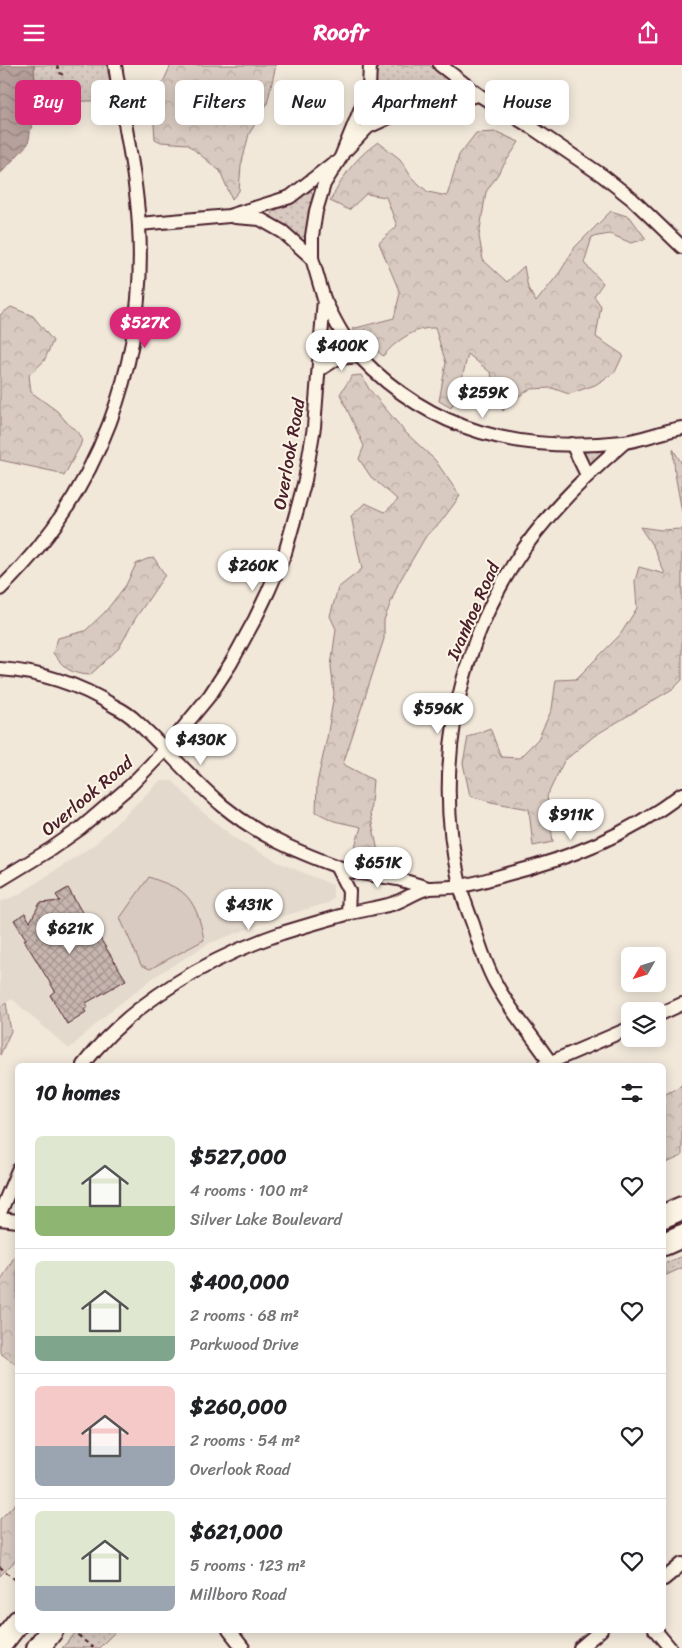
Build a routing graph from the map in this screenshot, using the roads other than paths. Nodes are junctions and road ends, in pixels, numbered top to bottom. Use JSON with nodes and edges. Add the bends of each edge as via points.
{"nodes":[{"id":1,"x":115,"y":65,"type":"edge"},
{"id":2,"x":370,"y":65,"type":"edge"},
{"id":3,"x":440,"y":65,"type":"edge"},
{"id":4,"x":478,"y":95,"type":"junction"},
{"id":5,"x":340,"y":157,"type":"junction"},
{"id":6,"x":229,"y":216,"type":"junction"},
{"id":7,"x":139,"y":223,"type":"junction"},
{"id":8,"x":682,"y":247,"type":"edge"},
{"id":9,"x":312,"y":258,"type":"junction"},
{"id":10,"x":324,"y":299,"type":"junction"},
{"id":11,"x":360,"y":356,"type":"junction"},
{"id":12,"x":319,"y":370,"type":"junction"},
{"id":13,"x":682,"y":428,"type":"edge"},
{"id":14,"x":625,"y":442,"type":"junction"},
{"id":15,"x":572,"y":444,"type":"junction"},
{"id":16,"x":587,"y":475,"type":"junction"},
{"id":17,"x":0,"y":589,"type":"edge"},
{"id":18,"x":0,"y":669,"type":"edge"},
{"id":19,"x":165,"y":750,"type":"junction"},
{"id":20,"x":682,"y":794,"type":"edge"},
{"id":21,"x":336,"y":866,"type":"junction"},
{"id":22,"x":0,"y":880,"type":"edge"},
{"id":23,"x":460,"y":886,"type":"junction"},
{"id":24,"x":428,"y":888,"type":"junction"},
{"id":25,"x":348,"y":914,"type":"junction"},
{"id":26,"x":682,"y":1004,"type":"edge"},
{"id":27,"x":666,"y":1011,"type":"edge"},
{"id":28,"x":621,"y":1032,"type":"edge"},
{"id":29,"x":85,"y":1063,"type":"edge"},
{"id":30,"x":547,"y":1063,"type":"edge"},
{"id":31,"x":15,"y":1177,"type":"edge"},
{"id":32,"x":682,"y":1208,"type":"edge"},
{"id":33,"x":0,"y":1213,"type":"edge"},
{"id":34,"x":666,"y":1215,"type":"edge"},
{"id":35,"x":0,"y":1219,"type":"edge"},
{"id":36,"x":15,"y":1221,"type":"edge"},
{"id":37,"x":682,"y":1236,"type":"edge"},
{"id":38,"x":666,"y":1243,"type":"edge"},
{"id":39,"x":682,"y":1564,"type":"edge"},
{"id":40,"x":666,"y":1577,"type":"edge"},
{"id":41,"x":15,"y":1626,"type":"edge"},
{"id":42,"x":50,"y":1633,"type":"edge"},
{"id":43,"x":231,"y":1633,"type":"edge"},
{"id":44,"x":598,"y":1633,"type":"edge"},
{"id":45,"x":658,"y":1633,"type":"edge"},
{"id":46,"x":0,"y":1645,"type":"edge"},
{"id":47,"x":38,"y":1648,"type":"edge"},
{"id":48,"x":243,"y":1648,"type":"edge"},
{"id":49,"x":580,"y":1648,"type":"edge"},
{"id":50,"x":670,"y":1648,"type":"edge"}],
"edges":[{"from":1,"to":7,"type":"street"},
{"from":2,"to":5,"type":"street","via":[[369,88]]},
{"from":3,"to":4,"type":"street"},
{"from":4,"to":5,"type":"street","via":[[403,111],[368,127]]},
{"from":4,"to":8,"type":"street","via":[[603,175]]},
{"from":5,"to":6,"type":"street","via":[[290,197]]},
{"from":5,"to":9,"type":"street","name":"Overlook Road","via":[[324,184],[312,236]]},
{"from":6,"to":7,"type":"street"},
{"from":6,"to":9,"type":"street","via":[[260,219],[283,232]]},
{"from":7,"to":17,"type":"street","via":[[139,295],[135,331],[113,418],[66,509],[32,555]]},
{"from":9,"to":10,"type":"street","name":"Overlook Road"},
{"from":10,"to":11,"type":"street","via":[[343,334]]},
{"from":10,"to":12,"type":"street","name":"Overlook Road"},
{"from":11,"to":12,"type":"street","via":[[338,358]]},
{"from":11,"to":15,"type":"street","via":[[417,404],[462,427],[519,441],[545,445]]},
{"from":12,"to":19,"type":"street","name":"Overlook Road","via":[[305,480],[284,553],[255,619],[231,663],[204,703]]},
{"from":13,"to":14,"type":"street"},
{"from":14,"to":15,"type":"street"},
{"from":14,"to":16,"type":"street","name":"Ivanhoe Road"},
{"from":15,"to":16,"type":"street"},
{"from":16,"to":23,"type":"street","name":"Ivanhoe Road","via":[[552,513],[512,566],[495,596],[466,669],[455,711],[449,771],[452,843]]},
{"from":18,"to":19,"type":"street","via":[[32,673],[85,689],[128,714]]},
{"from":19,"to":21,"type":"street","via":[[221,804],[259,832],[294,851]]},
{"from":19,"to":22,"type":"street","name":"Overlook Road","via":[[130,787],[81,828]]},
{"from":20,"to":23,"type":"street","via":[[636,826],[585,850],[533,868]]},
{"from":21,"to":24,"type":"street"},
{"from":21,"to":25,"type":"street","via":[[350,891]]},
{"from":23,"to":24,"type":"street"},
{"from":23,"to":30,"type":"street","name":"Ivanhoe Road","via":[[496,984]]},
{"from":24,"to":25,"type":"street","via":[[392,904]]},
{"from":25,"to":29,"type":"street","via":[[254,944],[171,986],[134,1013]]},
{"from":26,"to":27,"type":"street"},
{"from":28,"to":30,"type":"street"},
{"from":31,"to":33,"type":"street"},
{"from":32,"to":34,"type":"highway"},
{"from":35,"to":36,"type":"street"},
{"from":37,"to":38,"type":"highway"},
{"from":39,"to":40,"type":"street"},
{"from":41,"to":46,"type":"highway"},
{"from":42,"to":47,"type":"highway"},
{"from":43,"to":48,"type":"street"},
{"from":44,"to":49,"type":"street"},
{"from":45,"to":50,"type":"street"}]}
